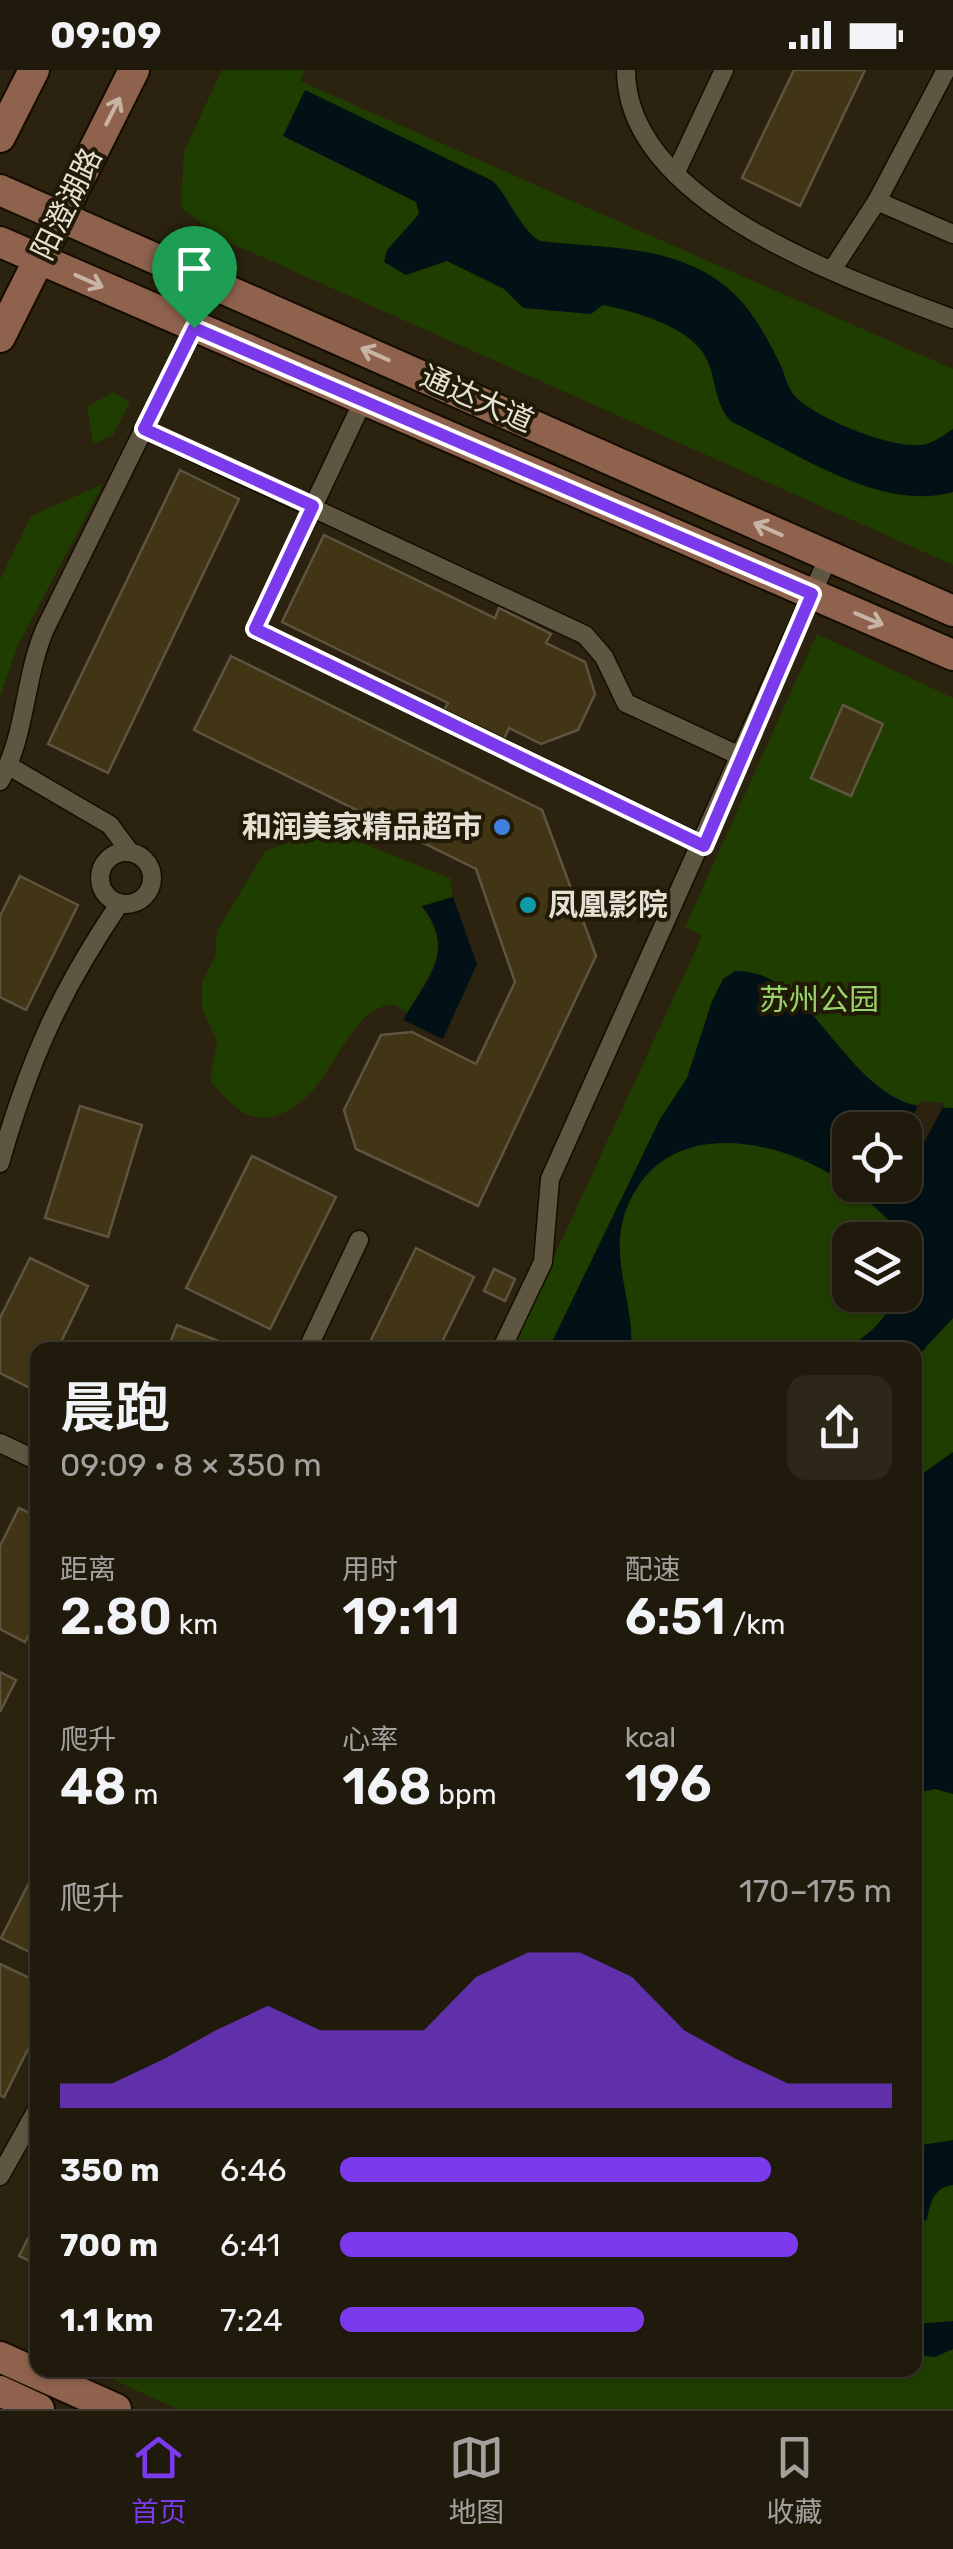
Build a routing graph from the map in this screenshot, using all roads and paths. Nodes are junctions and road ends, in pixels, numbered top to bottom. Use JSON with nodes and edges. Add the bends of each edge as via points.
{"nodes":[{"id":1,"x":34,"y":70,"type":"edge"},
{"id":2,"x":134,"y":70,"type":"edge"},
{"id":3,"x":626,"y":70,"type":"edge"},
{"id":4,"x":724,"y":70,"type":"edge"},
{"id":5,"x":946,"y":70,"type":"edge"},
{"id":6,"x":0,"y":137,"type":"edge"},
{"id":7,"x":676,"y":172,"type":"junction"},
{"id":8,"x":0,"y":190,"type":"edge"},
{"id":9,"x":877,"y":201,"type":"junction"},
{"id":10,"x":62,"y":214,"type":"junction"},
{"id":11,"x":953,"y":234,"type":"edge"},
{"id":12,"x":0,"y":242,"type":"edge"},
{"id":13,"x":40,"y":259,"type":"junction"},
{"id":14,"x":832,"y":270,"type":"junction"},
{"id":15,"x":953,"y":319,"type":"edge"},
{"id":16,"x":194,"y":328,"type":"junction"},
{"id":17,"x":0,"y":338,"type":"edge"},
{"id":18,"x":363,"y":400,"type":"junction"},
{"id":19,"x":144,"y":429,"type":"junction"},
{"id":20,"x":313,"y":506,"type":"junction"},
{"id":21,"x":829,"y":556,"type":"junction"},
{"id":22,"x":812,"y":594,"type":"junction"},
{"id":23,"x":953,"y":611,"type":"edge"},
{"id":24,"x":953,"y":655,"type":"edge"},
{"id":25,"x":742,"y":757,"type":"junction"},
{"id":26,"x":4,"y":774,"type":"edge"},
{"id":27,"x":704,"y":846,"type":"junction"},
{"id":28,"x":130,"y":852,"type":"junction"},
{"id":29,"x":120,"y":903,"type":"junction"},
{"id":30,"x":0,"y":1163,"type":"edge"},
{"id":31,"x":359,"y":1240,"type":"dead end"},
{"id":32,"x":311,"y":1342,"type":"edge"},
{"id":33,"x":506,"y":1342,"type":"edge"},
{"id":34,"x":1,"y":1445,"type":"edge"},
{"id":35,"x":30,"y":1458,"type":"edge"},
{"id":36,"x":30,"y":2122,"type":"edge"},
{"id":37,"x":0,"y":2176,"type":"edge"},
{"id":38,"x":0,"y":2357,"type":"edge"},
{"id":39,"x":30,"y":2370,"type":"edge"},
{"id":40,"x":45,"y":2377,"type":"edge"},
{"id":41,"x":116,"y":2409,"type":"edge"}],
"edges":[{"from":1,"to":6,"type":"main road"},
{"from":10,"to":2,"type":"main road","name":"阳澄湖路","one_way":true},
{"from":3,"to":7,"type":"lane","via":[[648,138]]},
{"from":4,"to":7,"type":"lane"},
{"from":5,"to":9,"type":"lane"},
{"from":7,"to":14,"type":"lane","via":[[710,205],[764,240]]},
{"from":8,"to":10,"type":"main road","name":"通达大道"},
{"from":9,"to":11,"type":"lane"},
{"from":9,"to":14,"type":"lane"},
{"from":10,"to":13,"type":"main road","name":"阳澄湖路"},
{"from":21,"to":10,"type":"main road","name":"通达大道","one_way":true},
{"from":12,"to":13,"type":"main road","name":"通达大道"},
{"from":13,"to":16,"type":"main road","name":"通达大道","one_way":true},
{"from":13,"to":17,"type":"main road","name":"阳澄湖路"},
{"from":14,"to":15,"type":"lane"},
{"from":16,"to":18,"type":"main road","name":"通达大道"},
{"from":16,"to":19,"type":"lane"},
{"from":18,"to":20,"type":"lane"},
{"from":18,"to":22,"type":"main road","name":"通达大道"},
{"from":19,"to":20,"type":"lane"},
{"from":19,"to":26,"type":"lane","via":[[30,664]]},
{"from":20,"to":25,"type":"lane","via":[[585,636],[604,657],[626,703]]},
{"from":20,"to":27,"type":"lane","via":[[255,629]]},
{"from":21,"to":22,"type":"lane"},
{"from":21,"to":23,"type":"main road","name":"通达大道"},
{"from":22,"to":24,"type":"main road","name":"通达大道","one_way":true},
{"from":22,"to":25,"type":"lane"},
{"from":25,"to":27,"type":"lane"},
{"from":26,"to":28,"type":"lane","via":[[110,824]]},
{"from":27,"to":33,"type":"lane","via":[[550,1180],[543,1262]]},
{"from":28,"to":29,"type":"lane","via":[[113,854],[101,868],[100,886]]},
{"from":28,"to":29,"type":"lane","via":[[150,866],[152,883],[143,897]]},
{"from":29,"to":30,"type":"lane","via":[[59,998],[24,1081]]},
{"from":31,"to":32,"type":"lane"},
{"from":34,"to":35,"type":"lane"},
{"from":36,"to":37,"type":"lane"},
{"from":38,"to":39,"type":"main road"},
{"from":40,"to":41,"type":"main road"}]}
